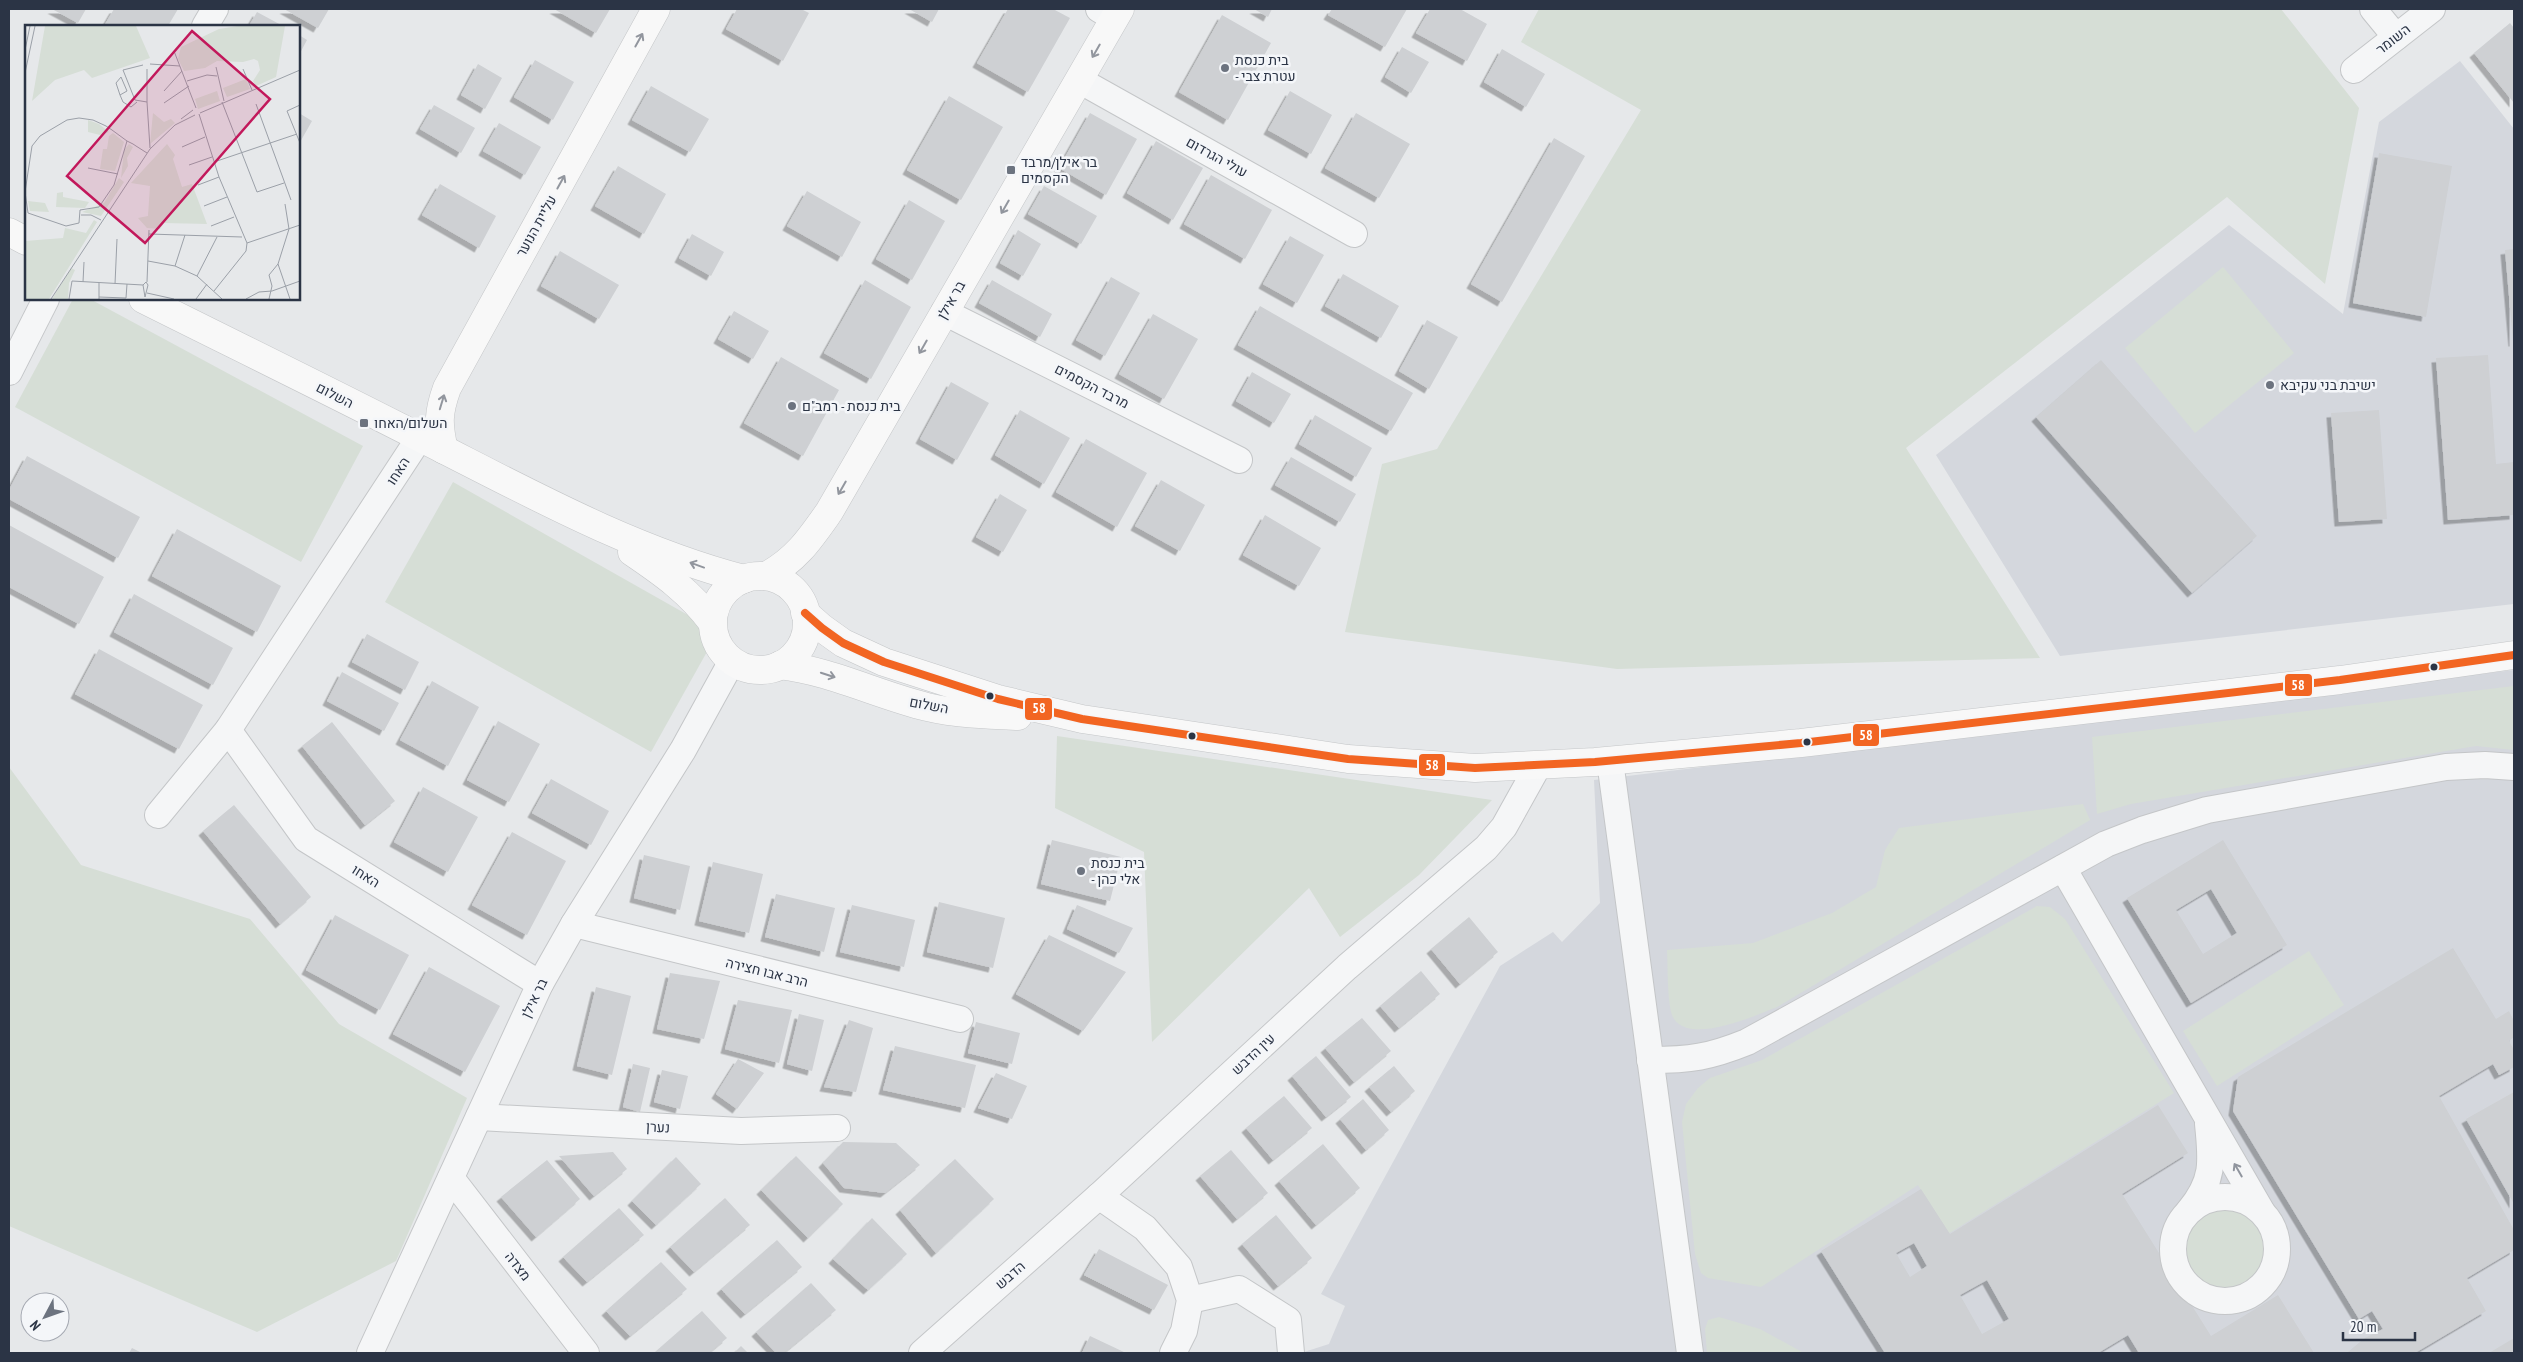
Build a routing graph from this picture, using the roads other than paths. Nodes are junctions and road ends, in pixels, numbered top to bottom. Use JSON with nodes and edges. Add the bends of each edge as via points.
{"nodes":[{"id":1,"x":215,"y":9,"type":"edge"},
{"id":2,"x":656,"y":9,"type":"edge"},
{"id":3,"x":2373,"y":9,"type":"edge"},
{"id":4,"x":2432,"y":9,"type":"edge"},
{"id":5,"x":1111,"y":12,"type":"edge"},
{"id":6,"x":206,"y":25,"type":"edge"},
{"id":7,"x":2396,"y":37,"type":"junction"},
{"id":8,"x":2354,"y":70,"type":"dead end"},
{"id":9,"x":1079,"y":80,"type":"junction"},
{"id":10,"x":9,"y":232,"type":"edge"},
{"id":11,"x":1354,"y":234,"type":"dead end"},
{"id":12,"x":25,"y":240,"type":"edge"},
{"id":13,"x":45,"y":300,"type":"edge"},
{"id":14,"x":144,"y":300,"type":"edge"},
{"id":15,"x":944,"y":312,"type":"junction"},
{"id":16,"x":9,"y":372,"type":"edge"},
{"id":17,"x":420,"y":437,"type":"junction"},
{"id":18,"x":444,"y":450,"type":"junction"},
{"id":19,"x":1239,"y":460,"type":"dead end"},
{"id":20,"x":581,"y":518,"type":"junction"},
{"id":21,"x":755,"y":578,"type":"junction"},
{"id":22,"x":805,"y":613,"type":"junction"},
{"id":23,"x":712,"y":622,"type":"junction"},
{"id":24,"x":2514,"y":655,"type":"edge"},
{"id":25,"x":732,"y":661,"type":"junction"},
{"id":26,"x":780,"y":665,"type":"junction"},
{"id":27,"x":1082,"y":719,"type":"junction"},
{"id":28,"x":228,"y":730,"type":"junction"},
{"id":29,"x":1610,"y":761,"type":"junction"},
{"id":30,"x":1538,"y":766,"type":"junction"},
{"id":31,"x":2514,"y":767,"type":"edge"},
{"id":32,"x":158,"y":815,"type":"dead end"},
{"id":33,"x":2063,"y":868,"type":"junction"},
{"id":34,"x":574,"y":924,"type":"junction"},
{"id":35,"x":540,"y":984,"type":"junction"},
{"id":36,"x":960,"y":1019,"type":"dead end"},
{"id":37,"x":1650,"y":1060,"type":"junction"},
{"id":38,"x":479,"y":1117,"type":"junction"},
{"id":39,"x":2208,"y":1118,"type":"junction"},
{"id":40,"x":837,"y":1128,"type":"dead end"},
{"id":41,"x":451,"y":1178,"type":"junction"},
{"id":42,"x":1099,"y":1196,"type":"junction"},
{"id":43,"x":2189,"y":1212,"type":"junction"},
{"id":44,"x":2262,"y":1212,"type":"junction"},
{"id":45,"x":1190,"y":1300,"type":"junction"},
{"id":46,"x":370,"y":1353,"type":"edge"},
{"id":47,"x":586,"y":1353,"type":"edge"},
{"id":48,"x":922,"y":1353,"type":"edge"},
{"id":49,"x":1173,"y":1353,"type":"edge"},
{"id":50,"x":1291,"y":1353,"type":"edge"},
{"id":51,"x":1690,"y":1353,"type":"edge"}],
"edges":[{"from":1,"to":6,"type":"street"},
{"from":18,"to":2,"type":"street","name":"עליית הנוער","one_way":true,"via":[[438,426],[447,388]]},
{"from":3,"to":7,"type":"street"},
{"from":4,"to":7,"type":"street","name":"השומר"},
{"from":5,"to":9,"type":"street","name":"בר אילן","one_way":true},
{"from":7,"to":8,"type":"street","name":"השומר"},
{"from":9,"to":11,"type":"street","name":"עולי הגרדום"},
{"from":9,"to":15,"type":"street","name":"בר אילן","one_way":true},
{"from":10,"to":12,"type":"street"},
{"from":13,"to":16,"type":"street"},
{"from":14,"to":17,"type":"street","name":"השלום"},
{"from":15,"to":19,"type":"street","name":"מרבד הקסמים"},
{"from":15,"to":21,"type":"street","name":"בר אילן","one_way":true,"via":[[829,512],[803,548],[784,567]]},
{"from":17,"to":18,"type":"street","name":"השלום"},
{"from":17,"to":28,"type":"street","name":"האחו"},
{"from":18,"to":20,"type":"street","name":"השלום"},
{"from":21,"to":20,"type":"street","name":"השלום","one_way":true,"via":[[674,557]]},
{"from":20,"to":23,"type":"street","name":"השלום","via":[[678,583]]},
{"from":21,"to":22,"type":"street","via":[[782,581],[804,604]]},
{"from":21,"to":23,"type":"street","via":[[735,583],[723,593],[715,607]]},
{"from":22,"to":26,"type":"street","via":[[806,636],[799,650]]},
{"from":22,"to":27,"type":"street","name":"השלום","via":[[842,643],[884,662],[998,699]]},
{"from":23,"to":25,"type":"street","via":[[714,637]]},
{"from":24,"to":29,"type":"street","name":"השלום","via":[[2340,680],[1875,735]]},
{"from":25,"to":26,"type":"street","via":[[745,668],[760,670]]},
{"from":25,"to":34,"type":"street","name":"בר אילן","via":[[684,750]]},
{"from":26,"to":27,"type":"street","name":"השלום","one_way":true,"via":[[827,675],[929,708]]},
{"from":27,"to":30,"type":"street","name":"השלום","via":[[1348,758],[1475,768]]},
{"from":28,"to":32,"type":"street","name":"האחו"},
{"from":28,"to":35,"type":"street","name":"האחו","via":[[306,839]]},
{"from":29,"to":30,"type":"street","name":"השלום"},
{"from":29,"to":37,"type":"street"},
{"from":30,"to":42,"type":"street","name":"עין הדבש","via":[[1504,827],[1486,848],[1347,967]]},
{"from":31,"to":33,"type":"street","via":[[2486,764],[2446,767],[2207,810],[2106,844]]},
{"from":33,"to":37,"type":"street","via":[[1747,1042],[1713,1056]]},
{"from":33,"to":39,"type":"street"},
{"from":34,"to":35,"type":"street","name":"בר אילן"},
{"from":34,"to":36,"type":"street","name":"הרב אבו חצירה"},
{"from":35,"to":38,"type":"street","name":"בר אילן"},
{"from":37,"to":51,"type":"street"},
{"from":38,"to":40,"type":"street","name":"נערן","via":[[741,1131]]},
{"from":38,"to":41,"type":"street","name":"בר אילן"},
{"from":39,"to":43,"type":"street","via":[[2209,1178],[2203,1194]]},
{"from":44,"to":39,"type":"street","one_way":true},
{"from":41,"to":46,"type":"street","name":"בר אילן"},
{"from":41,"to":47,"type":"street","name":"מצדה"},
{"from":42,"to":45,"type":"street","via":[[1145,1228],[1179,1267]]},
{"from":42,"to":48,"type":"street","name":"הדבש"},
{"from":43,"to":44,"type":"street","via":[[2210,1200],[2234,1198]]},
{"from":43,"to":44,"type":"street","via":[[2179,1225],[2174,1241],[2179,1273],[2203,1296],[2219,1301],[2251,1295],[2273,1270],[2276,1240]]},
{"from":45,"to":49,"type":"street","via":[[1184,1331]]},
{"from":45,"to":50,"type":"street","via":[[1239,1289],[1288,1320]]}]}
